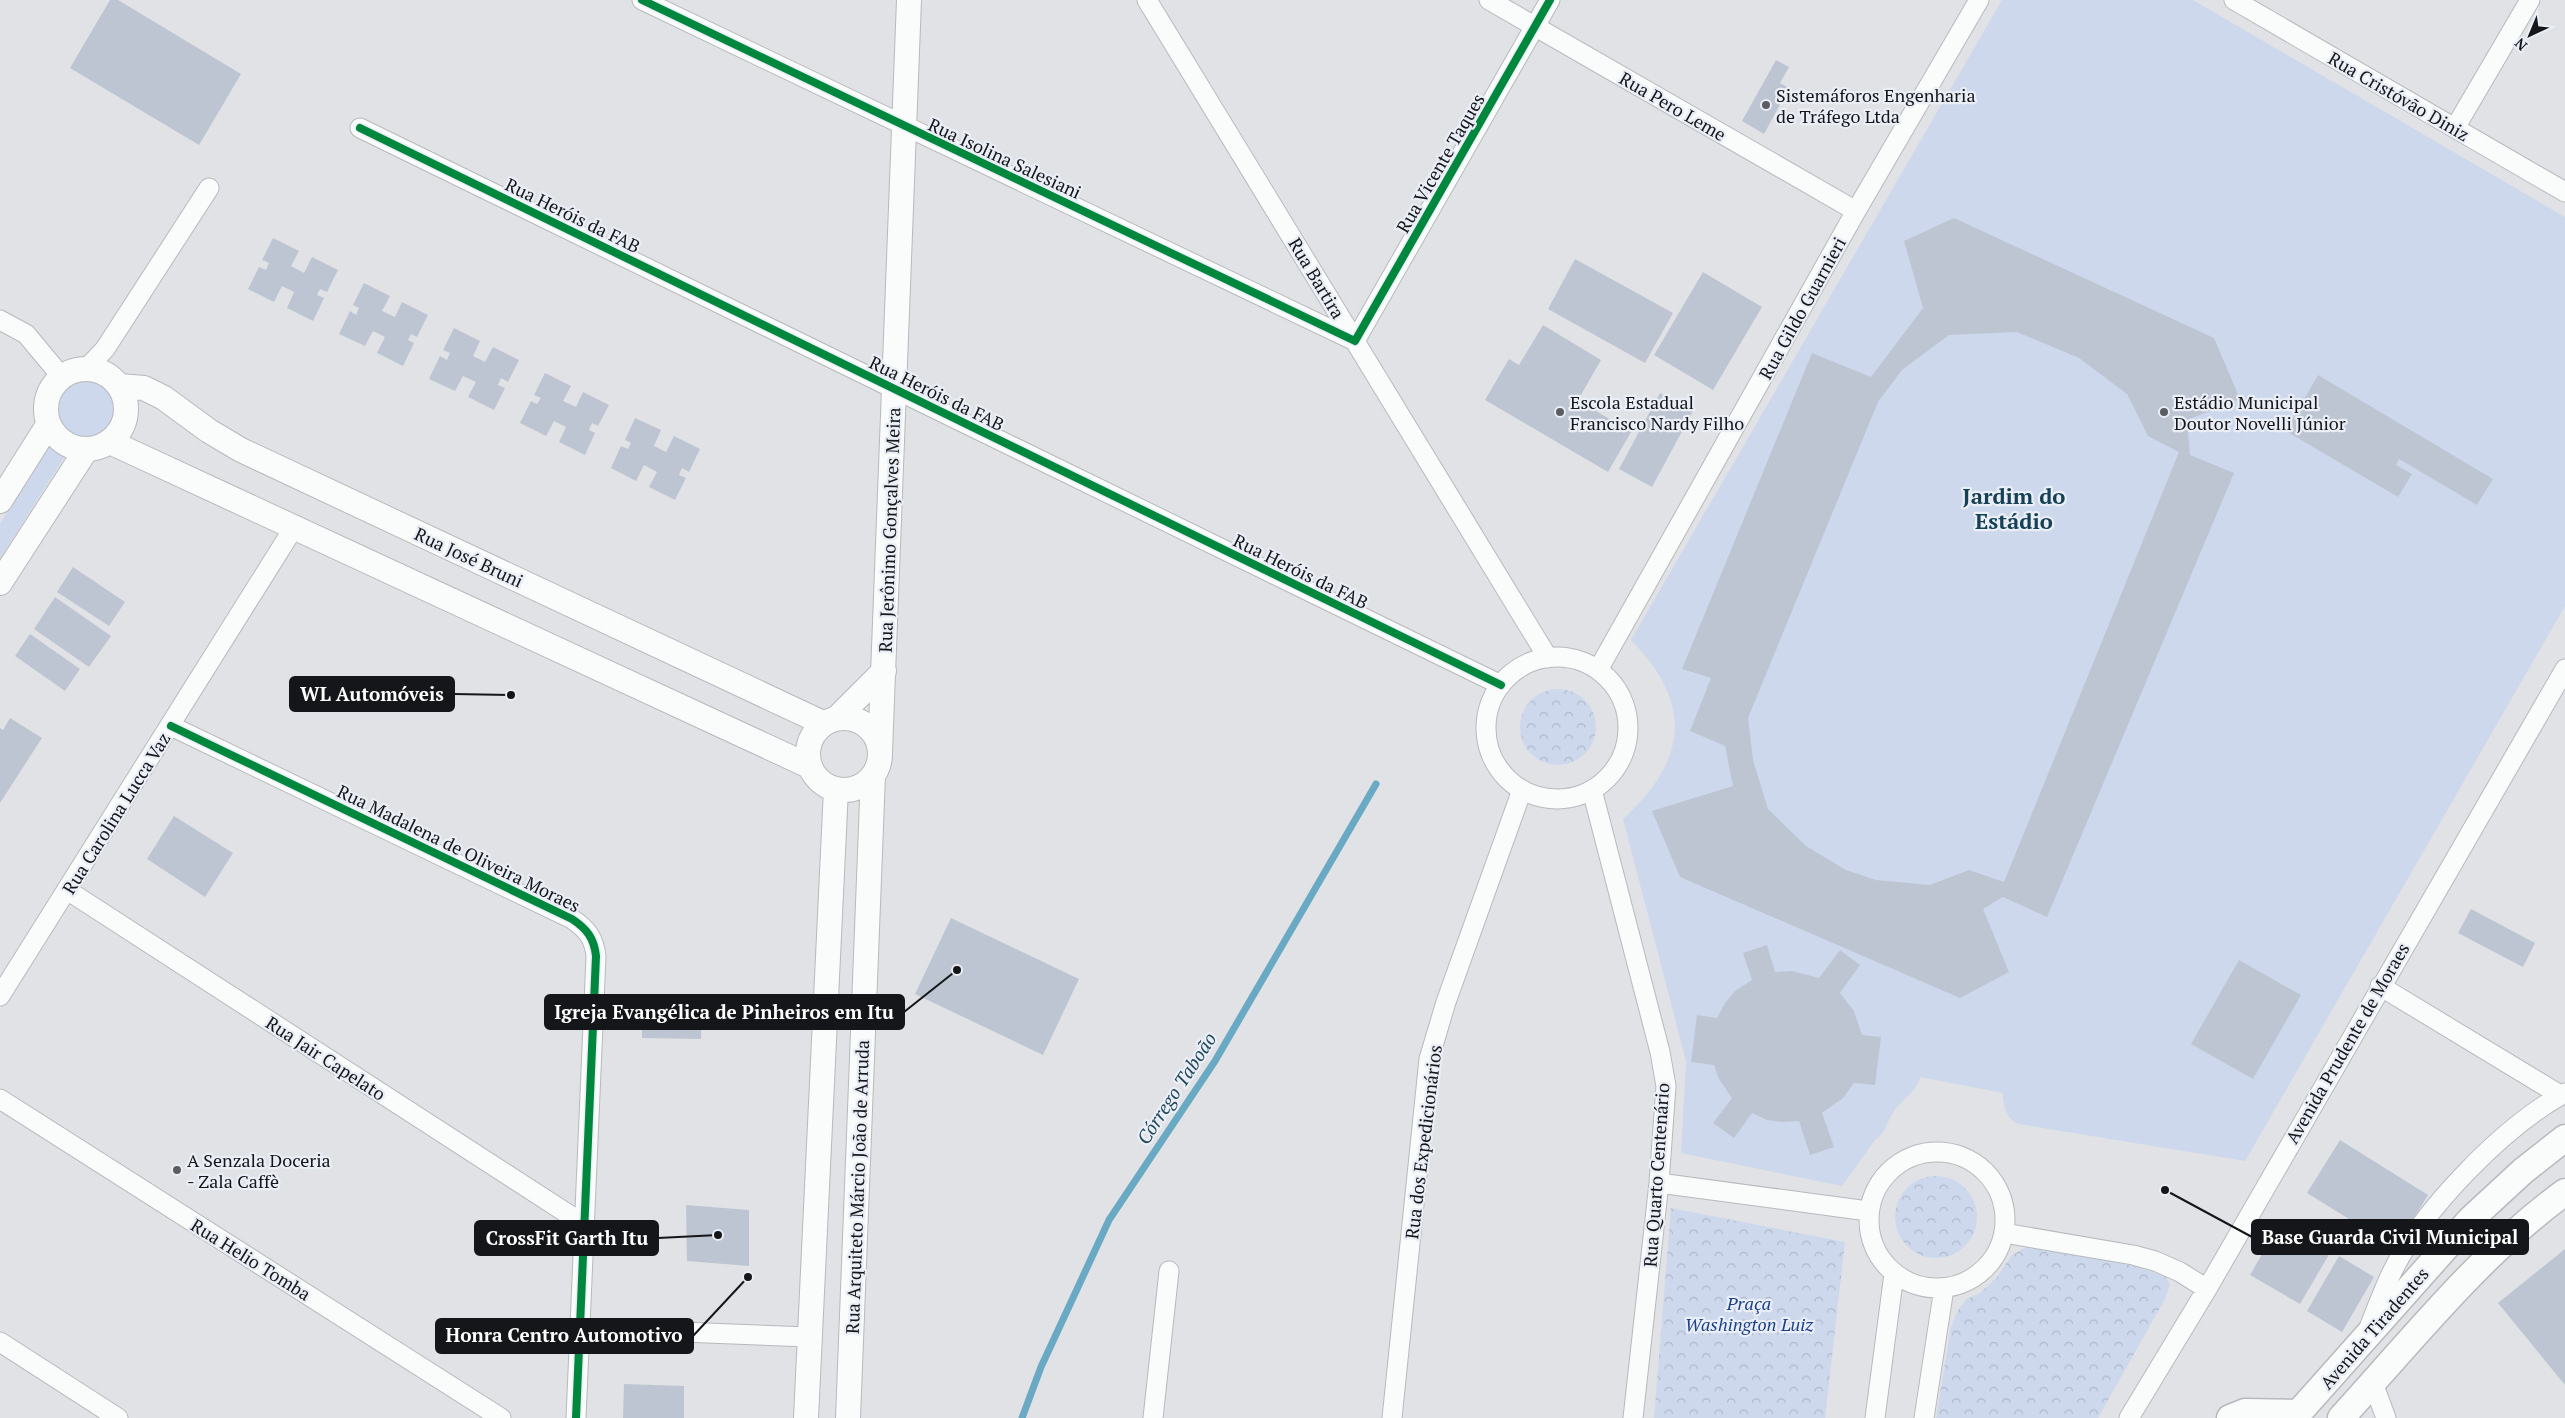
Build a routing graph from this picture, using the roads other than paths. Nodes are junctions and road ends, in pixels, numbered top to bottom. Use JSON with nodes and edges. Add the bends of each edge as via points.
{"nodes":[{"id":1,"x":642,"y":0,"type":"edge"},
{"id":2,"x":909,"y":0,"type":"edge"},
{"id":3,"x":1147,"y":0,"type":"edge"},
{"id":4,"x":1489,"y":0,"type":"edge"},
{"id":5,"x":1550,"y":0,"type":"edge"},
{"id":6,"x":1979,"y":0,"type":"edge"},
{"id":7,"x":2234,"y":0,"type":"edge"},
{"id":8,"x":2530,"y":0,"type":"edge"},
{"id":9,"x":1535,"y":26,"type":"junction"},
{"id":10,"x":904,"y":127,"type":"junction"},
{"id":11,"x":360,"y":128,"type":"dead end"},
{"id":12,"x":2455,"y":128,"type":"junction"},
{"id":13,"x":209,"y":188,"type":"dead end"},
{"id":14,"x":2565,"y":192,"type":"edge"},
{"id":15,"x":1856,"y":211,"type":"junction"},
{"id":16,"x":0,"y":320,"type":"edge"},
{"id":17,"x":1355,"y":341,"type":"junction"},
{"id":18,"x":87,"y":368,"type":"junction"},
{"id":19,"x":61,"y":376,"type":"junction"},
{"id":20,"x":120,"y":386,"type":"junction"},
{"id":21,"x":893,"y":388,"type":"junction"},
{"id":22,"x":48,"y":425,"type":"junction"},
{"id":23,"x":110,"y":442,"type":"junction"},
{"id":24,"x":86,"y":450,"type":"junction"},
{"id":25,"x":0,"y":501,"type":"edge"},
{"id":26,"x":293,"y":529,"type":"junction"},
{"id":27,"x":0,"y":583,"type":"edge"},
{"id":28,"x":1548,"y":658,"type":"junction"},
{"id":29,"x":2565,"y":668,"type":"edge"},
{"id":30,"x":1598,"y":670,"type":"junction"},
{"id":31,"x":884,"y":671,"type":"junction"},
{"id":32,"x":1501,"y":685,"type":"junction"},
{"id":33,"x":2558,"y":696,"type":"edge"},
{"id":34,"x":830,"y":720,"type":"junction"},
{"id":35,"x":171,"y":726,"type":"junction"},
{"id":36,"x":880,"y":752,"type":"junction"},
{"id":37,"x":809,"y":766,"type":"junction"},
{"id":38,"x":873,"y":775,"type":"junction"},
{"id":39,"x":836,"y":789,"type":"junction"},
{"id":40,"x":1522,"y":790,"type":"junction"},
{"id":41,"x":1592,"y":790,"type":"junction"},
{"id":42,"x":67,"y":890,"type":"junction"},
{"id":43,"x":2380,"y":986,"type":"junction"},
{"id":44,"x":0,"y":996,"type":"edge"},
{"id":45,"x":2563,"y":1094,"type":"edge"},
{"id":46,"x":0,"y":1099,"type":"edge"},
{"id":47,"x":2565,"y":1138,"type":"edge"},
{"id":48,"x":1659,"y":1183,"type":"junction"},
{"id":49,"x":2565,"y":1192,"type":"edge"},
{"id":50,"x":1868,"y":1211,"type":"junction"},
{"id":51,"x":585,"y":1225,"type":"junction"},
{"id":52,"x":2004,"y":1233,"type":"junction"},
{"id":53,"x":1169,"y":1271,"type":"dead end"},
{"id":54,"x":1894,"y":1274,"type":"junction"},
{"id":55,"x":1944,"y":1288,"type":"junction"},
{"id":56,"x":2206,"y":1289,"type":"junction"},
{"id":57,"x":580,"y":1328,"type":"junction"},
{"id":58,"x":2366,"y":1336,"type":"junction"},
{"id":59,"x":810,"y":1338,"type":"junction"},
{"id":60,"x":0,"y":1342,"type":"edge"},
{"id":61,"x":2374,"y":1383,"type":"junction"},
{"id":62,"x":2297,"y":1415,"type":"edge"},
{"id":63,"x":118,"y":1418,"type":"edge"},
{"id":64,"x":501,"y":1418,"type":"edge"},
{"id":65,"x":576,"y":1418,"type":"edge"},
{"id":66,"x":806,"y":1418,"type":"edge"},
{"id":67,"x":848,"y":1418,"type":"edge"},
{"id":68,"x":1153,"y":1418,"type":"edge"},
{"id":69,"x":1392,"y":1418,"type":"edge"},
{"id":70,"x":1633,"y":1418,"type":"edge"},
{"id":71,"x":1875,"y":1418,"type":"edge"},
{"id":72,"x":1924,"y":1418,"type":"edge"},
{"id":73,"x":2129,"y":1418,"type":"edge"},
{"id":74,"x":2230,"y":1418,"type":"edge"},
{"id":75,"x":2341,"y":1418,"type":"edge"},
{"id":76,"x":2386,"y":1418,"type":"edge"}],
"edges":[{"from":1,"to":10,"type":"street","name":"Rua Isolina Salesiani"},
{"from":2,"to":10,"type":"street","name":"Rua Jerônimo Gonçalves Meira"},
{"from":3,"to":17,"type":"street","name":"Rua Bartira"},
{"from":4,"to":9,"type":"street","name":"Rua Pero Leme"},
{"from":5,"to":9,"type":"street","name":"Rua Vicente Taques"},
{"from":6,"to":15,"type":"street","name":"Rua Gildo Guarnieri"},
{"from":7,"to":12,"type":"street","name":"Rua Cristóvão Diniz"},
{"from":8,"to":12,"type":"street"},
{"from":9,"to":15,"type":"street","name":"Rua Pero Leme"},
{"from":9,"to":17,"type":"street","name":"Rua Vicente Taques"},
{"from":10,"to":17,"type":"street","name":"Rua Isolina Salesiani"},
{"from":10,"to":21,"type":"street","name":"Rua Jerônimo Gonçalves Meira"},
{"from":11,"to":21,"type":"street","name":"Rua Heróis da FAB"},
{"from":12,"to":14,"type":"street","name":"Rua Cristóvão Diniz"},
{"from":13,"to":18,"type":"street","via":[[105,348]]},
{"from":15,"to":30,"type":"street","name":"Rua Gildo Guarnieri"},
{"from":16,"to":19,"type":"street","via":[[26,334]]},
{"from":17,"to":28,"type":"street","name":"Rua Bartira"},
{"from":18,"to":19,"type":"street"},
{"from":18,"to":20,"type":"street","via":[[105,374]]},
{"from":19,"to":22,"type":"street","via":[[46,398]]},
{"from":20,"to":23,"type":"street","via":[[126,401],[126,417]]},
{"from":20,"to":34,"type":"street","name":"Rua José Bruni","via":[[144,388],[241,450]]},
{"from":21,"to":31,"type":"street","name":"Rua Jerônimo Gonçalves Meira"},
{"from":21,"to":32,"type":"street","name":"Rua Heróis da FAB"},
{"from":22,"to":24,"type":"street","via":[[64,443]]},
{"from":22,"to":25,"type":"street"},
{"from":23,"to":24,"type":"street"},
{"from":23,"to":26,"type":"street"},
{"from":24,"to":27,"type":"street"},
{"from":26,"to":35,"type":"street","name":"Rua Carolina Lucca Vaz"},
{"from":26,"to":37,"type":"street"},
{"from":28,"to":30,"type":"street","via":[[1574,660]]},
{"from":28,"to":32,"type":"street","via":[[1522,666]]},
{"from":29,"to":33,"type":"street","name":"Avenida Prudente de Moraes"},
{"from":30,"to":41,"type":"street","via":[[1623,702],[1628,722],[1620,761],[1608,778]]},
{"from":31,"to":34,"type":"street","name":"Rua Jerônimo Gonçalves Meira"},
{"from":31,"to":36,"type":"street","name":"Rua Jerônimo Gonçalves Meira"},
{"from":32,"to":40,"type":"street","via":[[1487,716],[1488,742],[1497,766]]},
{"from":33,"to":43,"type":"street","name":"Avenida Prudente de Moraes"},
{"from":34,"to":36,"type":"street","via":[[850,718],[861,722],[878,740]]},
{"from":34,"to":37,"type":"street","via":[[814,731],[807,754]]},
{"from":35,"to":42,"type":"street","name":"Rua Carolina Lucca Vaz"},
{"from":35,"to":51,"type":"street","name":"Rua Madalena de Oliveira Moraes","via":[[583,926],[592,937],[596,956]]},
{"from":36,"to":38,"type":"street"},
{"from":37,"to":39,"type":"street","via":[[815,777]]},
{"from":38,"to":39,"type":"street","via":[[863,785],[850,790]]},
{"from":38,"to":67,"type":"street","name":"Rua Arquiteto Márcio João de Arruda"},
{"from":39,"to":59,"type":"street"},
{"from":40,"to":41,"type":"street","via":[[1539,797],[1557,799],[1575,797]]},
{"from":40,"to":69,"type":"street","name":"Rua dos Expedicionários","via":[[1446,1002],[1429,1060]]},
{"from":41,"to":48,"type":"street","name":"Rua Quarto Centenário","via":[[1666,1086]]},
{"from":42,"to":44,"type":"street","name":"Rua Carolina Lucca Vaz"},
{"from":42,"to":51,"type":"street","name":"Rua Jair Capelato"},
{"from":43,"to":45,"type":"street"},
{"from":43,"to":56,"type":"street","name":"Avenida Prudente de Moraes"},
{"from":45,"to":58,"type":"street","via":[[2484,1153],[2443,1198],[2392,1271]]},
{"from":46,"to":64,"type":"street","name":"Rua Helio Tomba"},
{"from":47,"to":58,"type":"main road","name":"Avenida Tiradentes","via":[[2471,1219]]},
{"from":48,"to":50,"type":"street"},
{"from":48,"to":70,"type":"street","name":"Rua Quarto Centenário"},
{"from":49,"to":61,"type":"main road","name":"Avenida Tiradentes","via":[[2510,1235],[2466,1278]]},
{"from":50,"to":52,"type":"street","via":[[1874,1190],[1887,1172],[1904,1159],[1925,1152],[1947,1152],[1968,1159],[1986,1172],[2005,1211]]},
{"from":50,"to":54,"type":"street","via":[[1869,1235],[1878,1256]]},
{"from":51,"to":57,"type":"street","name":"Rua Madalena de Oliveira Moraes"},
{"from":52,"to":55,"type":"street","via":[[1997,1253],[1984,1271],[1966,1283]]},
{"from":52,"to":56,"type":"street","via":[[2133,1255],[2172,1269]]},
{"from":53,"to":68,"type":"street"},
{"from":54,"to":55,"type":"street","via":[[1918,1286]]},
{"from":54,"to":71,"type":"street"},
{"from":55,"to":72,"type":"street"},
{"from":56,"to":73,"type":"street","name":"Avenida Prudente de Moraes"},
{"from":57,"to":59,"type":"street"},
{"from":57,"to":65,"type":"street","name":"Rua Madalena de Oliveira Moraes"},
{"from":58,"to":62,"type":"main road","name":"Avenida Tiradentes"},
{"from":59,"to":66,"type":"street"},
{"from":60,"to":63,"type":"street"},
{"from":61,"to":75,"type":"main road","name":"Avenida Tiradentes"},
{"from":61,"to":76,"type":"street"},
{"from":62,"to":74,"type":"main road","via":[[2245,1412]]}]}
